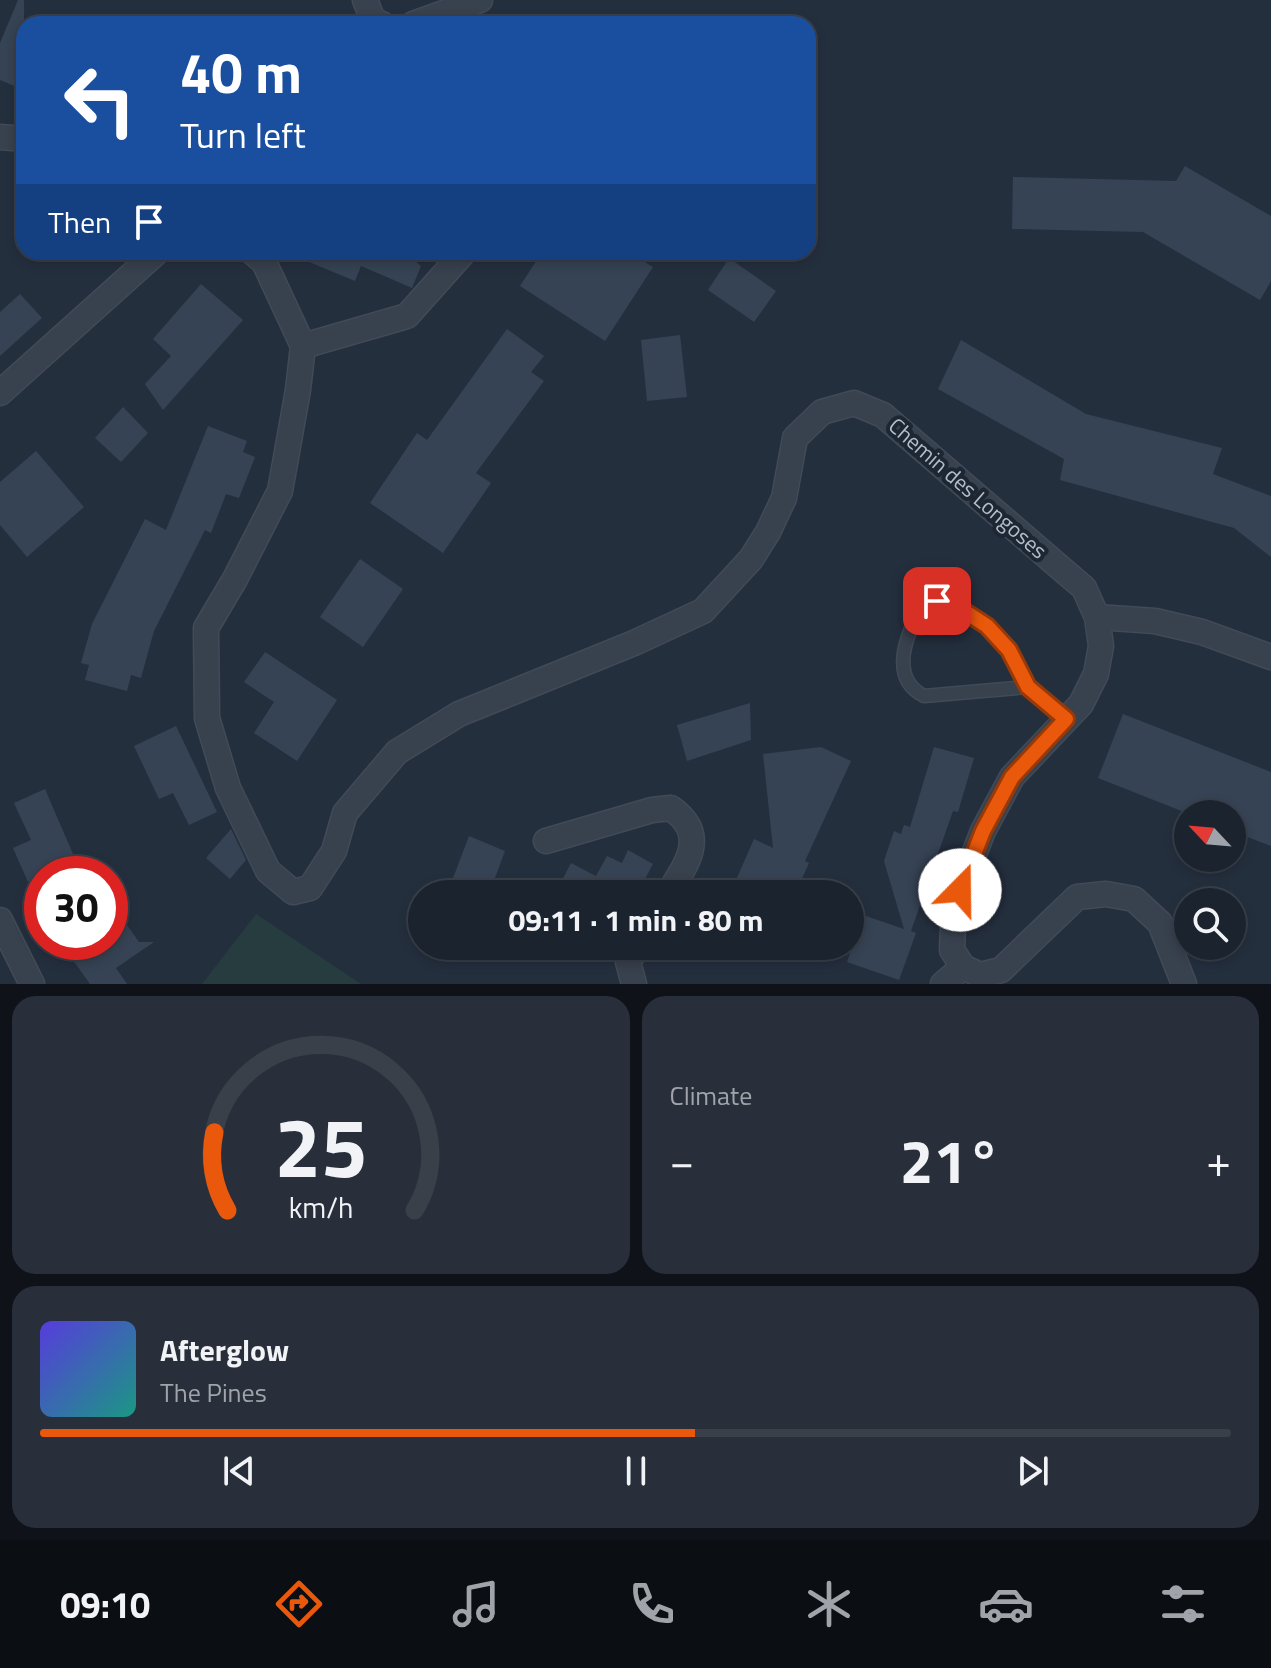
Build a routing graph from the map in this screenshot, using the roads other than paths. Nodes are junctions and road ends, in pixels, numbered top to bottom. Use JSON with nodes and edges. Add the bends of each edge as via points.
{"nodes":[{"id":1,"x":480,"y":0,"type":"edge"},
{"id":2,"x":435,"y":16,"type":"edge"},
{"id":3,"x":148,"y":260,"type":"edge"},
{"id":4,"x":262,"y":260,"type":"edge"},
{"id":5,"x":457,"y":260,"type":"edge"},
{"id":6,"x":303,"y":346,"type":"junction"},
{"id":7,"x":0,"y":393,"type":"edge"},
{"id":8,"x":1097,"y":617,"type":"junction"},
{"id":9,"x":1271,"y":657,"type":"edge"},
{"id":10,"x":1028,"y":687,"type":"junction"},
{"id":11,"x":1066,"y":719,"type":"junction"},
{"id":12,"x":546,"y":841,"type":"dead end"},
{"id":13,"x":676,"y":880,"type":"edge"},
{"id":14,"x":0,"y":920,"type":"edge"},
{"id":15,"x":629,"y":960,"type":"edge"},
{"id":16,"x":963,"y":967,"type":"junction"},
{"id":17,"x":32,"y":984,"type":"edge"},
{"id":18,"x":634,"y":984,"type":"edge"},
{"id":19,"x":943,"y":984,"type":"edge"},
{"id":20,"x":1184,"y":984,"type":"edge"}],
"edges":[{"from":1,"to":2,"type":"street"},
{"from":3,"to":7,"type":"street"},
{"from":4,"to":6,"type":"street"},
{"from":5,"to":6,"type":"street","via":[[407,316]]},
{"from":6,"to":8,"type":"street","name":"Chemin des Longoses","via":[[280,491],[206,628],[207,718],[228,788],[268,871],[293,892],[310,888],[334,851],[345,813],[397,752],[459,714],[703,611],[751,559],[768,532],[784,498],[795,438],[822,412],[854,403],[883,415],[1084,588]]},
{"from":8,"to":9,"type":"street","via":[[1155,621]]},
{"from":8,"to":11,"type":"street","name":"Chemin des Longoses","via":[[1101,646],[1096,674],[1081,704]]},
{"from":10,"to":10,"type":"lane","via":[[1009,650],[987,626],[937,601],[920,607],[904,643],[906,679],[914,691],[924,696]]},
{"from":10,"to":11,"type":"lane"},
{"from":11,"to":16,"type":"street","name":"Chemin des Longoses","via":[[1012,777],[983,831],[960,890],[953,926],[952,950]]},
{"from":12,"to":13,"type":"street","via":[[671,808],[684,817],[692,852]]},
{"from":14,"to":17,"type":"street"},
{"from":15,"to":18,"type":"street"},
{"from":16,"to":19,"type":"street"},
{"from":16,"to":20,"type":"street","via":[[980,975],[1001,970],[1077,897],[1106,894],[1134,899],[1160,923]]}]}
